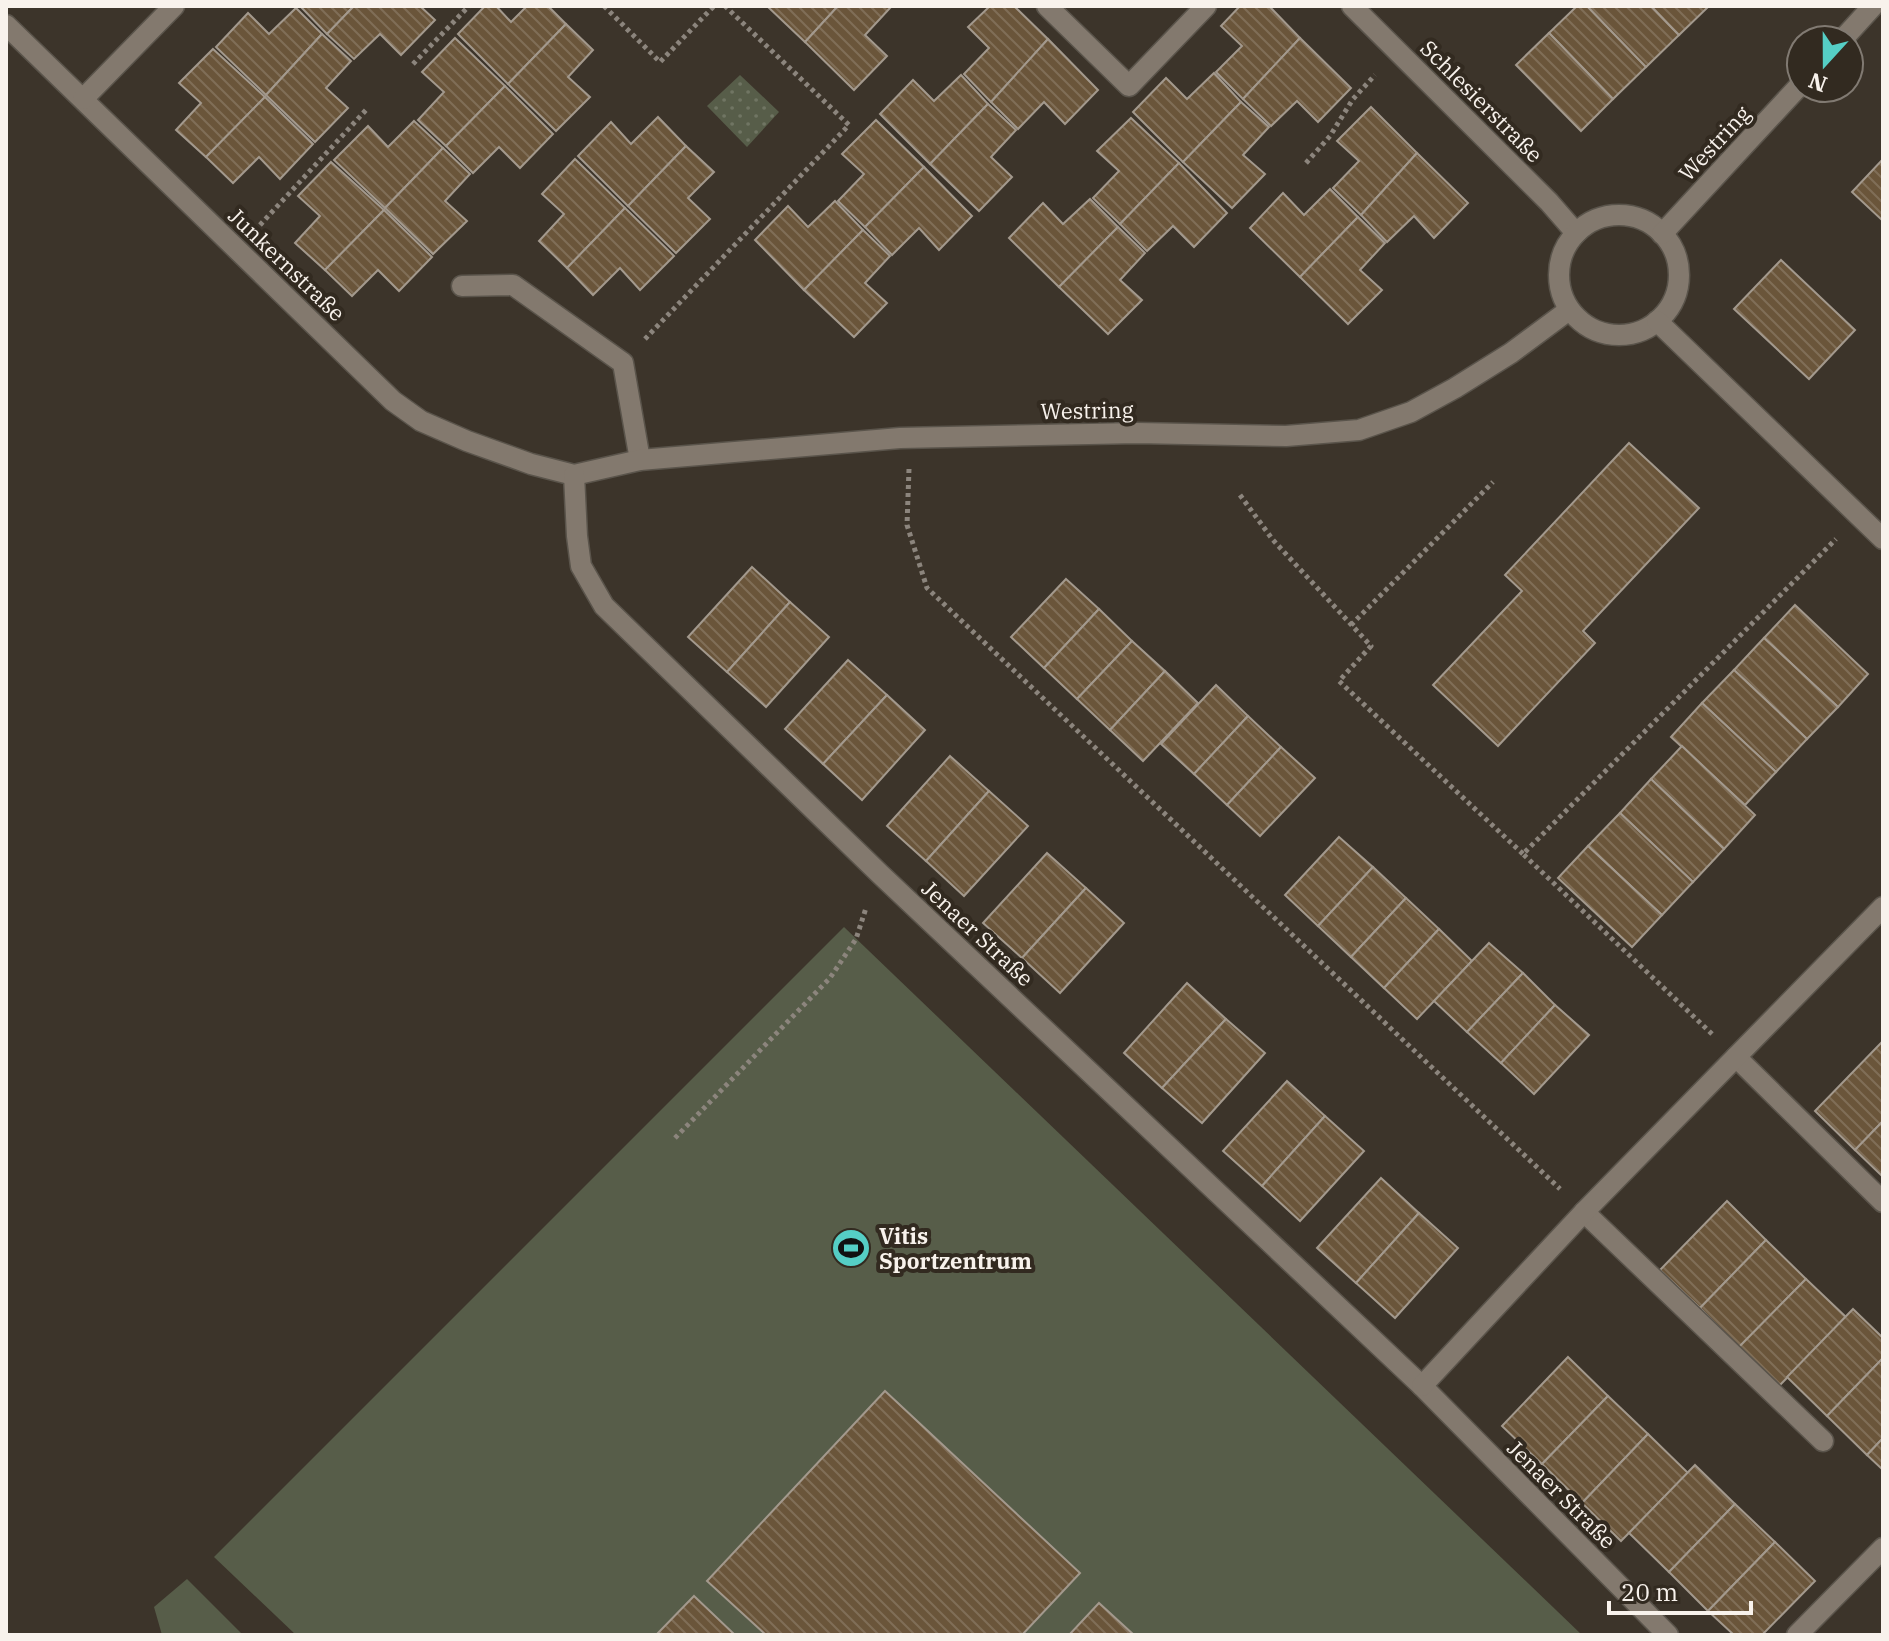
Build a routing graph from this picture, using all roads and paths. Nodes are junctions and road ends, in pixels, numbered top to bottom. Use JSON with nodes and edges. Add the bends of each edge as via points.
{"nodes":[{"id":1,"x":174,"y":6,"type":"edge"},
{"id":2,"x":469,"y":6,"type":"edge"},
{"id":3,"x":604,"y":6,"type":"edge"},
{"id":4,"x":714,"y":6,"type":"edge"},
{"id":5,"x":725,"y":6,"type":"edge"},
{"id":6,"x":1047,"y":6,"type":"edge"},
{"id":7,"x":1206,"y":6,"type":"edge"},
{"id":8,"x":1352,"y":6,"type":"edge"},
{"id":9,"x":1873,"y":6,"type":"edge"},
{"id":10,"x":1857,"y":24,"type":"edge"},
{"id":11,"x":6,"y":25,"type":"edge"},
{"id":12,"x":1397,"y":50,"type":"junction"},
{"id":13,"x":413,"y":64,"type":"dead end"},
{"id":14,"x":83,"y":99,"type":"junction"},
{"id":15,"x":1785,"y":101,"type":"edge"},
{"id":16,"x":366,"y":110,"type":"dead end"},
{"id":17,"x":1306,"y":163,"type":"dead end"},
{"id":18,"x":1576,"y":233,"type":"junction"},
{"id":19,"x":1662,"y":234,"type":"junction"},
{"id":20,"x":237,"y":250,"type":"junction"},
{"id":21,"x":462,"y":286,"type":"dead end"},
{"id":22,"x":1569,"y":310,"type":"junction"},
{"id":23,"x":1657,"y":321,"type":"junction"},
{"id":24,"x":623,"y":363,"type":"junction"},
{"id":25,"x":900,"y":438,"type":"junction"},
{"id":26,"x":640,"y":460,"type":"junction"},
{"id":27,"x":574,"y":475,"type":"junction"},
{"id":28,"x":1493,"y":482,"type":"dead end"},
{"id":29,"x":1240,"y":495,"type":"dead end"},
{"id":30,"x":1858,"y":516,"type":"junction"},
{"id":31,"x":1883,"y":539,"type":"edge"},
{"id":32,"x":1351,"y":625,"type":"junction"},
{"id":33,"x":1523,"y":854,"type":"junction"},
{"id":34,"x":880,"y":874,"type":"junction"},
{"id":35,"x":1883,"y":907,"type":"edge"},
{"id":36,"x":1736,"y":1057,"type":"junction"},
{"id":37,"x":675,"y":1138,"type":"dead end"},
{"id":38,"x":1883,"y":1202,"type":"edge"},
{"id":39,"x":1584,"y":1212,"type":"junction"},
{"id":40,"x":1422,"y":1386,"type":"junction"},
{"id":41,"x":1823,"y":1441,"type":"dead end"},
{"id":42,"x":1883,"y":1548,"type":"edge"},
{"id":43,"x":1668,"y":1635,"type":"edge"},
{"id":44,"x":1797,"y":1635,"type":"edge"}],
"edges":[{"from":1,"to":14,"type":"street"},
{"from":2,"to":13,"type":"path"},
{"from":3,"to":4,"type":"path","via":[[660,62]]},
{"from":5,"to":24,"type":"path","via":[[849,125]]},
{"from":6,"to":7,"type":"street","via":[[1129,86]]},
{"from":8,"to":12,"type":"street","name":"Schlesierstraße"},
{"from":9,"to":10,"type":"street"},
{"from":11,"to":14,"type":"street","name":"Junkernstraße"},
{"from":12,"to":17,"type":"path"},
{"from":12,"to":18,"type":"street","name":"Schlesierstraße"},
{"from":14,"to":20,"type":"street","name":"Junkernstraße"},
{"from":15,"to":19,"type":"street","name":"Westring"},
{"from":16,"to":20,"type":"path"},
{"from":18,"to":19,"type":"street","via":[[1616,215],[1642,220]]},
{"from":18,"to":22,"type":"street","via":[[1560,261],[1559,281]]},
{"from":19,"to":23,"type":"street","via":[[1675,254],[1678,284],[1673,301]]},
{"from":20,"to":27,"type":"street","name":"Junkernstraße","via":[[393,401],[421,421]]},
{"from":21,"to":24,"type":"street","via":[[513,285]]},
{"from":22,"to":23,"type":"street","via":[[1584,324],[1613,335],[1641,331]]},
{"from":22,"to":25,"type":"street","name":"Westring","via":[[1455,388],[1411,412],[1359,430],[1286,436]]},
{"from":23,"to":30,"type":"street"},
{"from":24,"to":26,"type":"street"},
{"from":25,"to":26,"type":"street","name":"Westring"},
{"from":25,"to":39,"type":"path","via":[[909,440],[907,525],[927,588]]},
{"from":26,"to":27,"type":"street","name":"Westring"},
{"from":27,"to":34,"type":"street","name":"Jenaer Straße","via":[[581,566],[604,606]]},
{"from":28,"to":32,"type":"path"},
{"from":29,"to":32,"type":"path","via":[[1273,540]]},
{"from":30,"to":31,"type":"street"},
{"from":30,"to":33,"type":"path"},
{"from":32,"to":33,"type":"path","via":[[1371,646],[1339,681]]},
{"from":33,"to":36,"type":"path"},
{"from":34,"to":37,"type":"path","via":[[856,939],[830,978]]},
{"from":34,"to":40,"type":"street","name":"Jenaer Straße"},
{"from":35,"to":36,"type":"street"},
{"from":36,"to":38,"type":"street"},
{"from":36,"to":39,"type":"street"},
{"from":39,"to":40,"type":"street"},
{"from":39,"to":41,"type":"street"},
{"from":40,"to":43,"type":"street","name":"Jenaer Straße"},
{"from":42,"to":44,"type":"street"}]}
